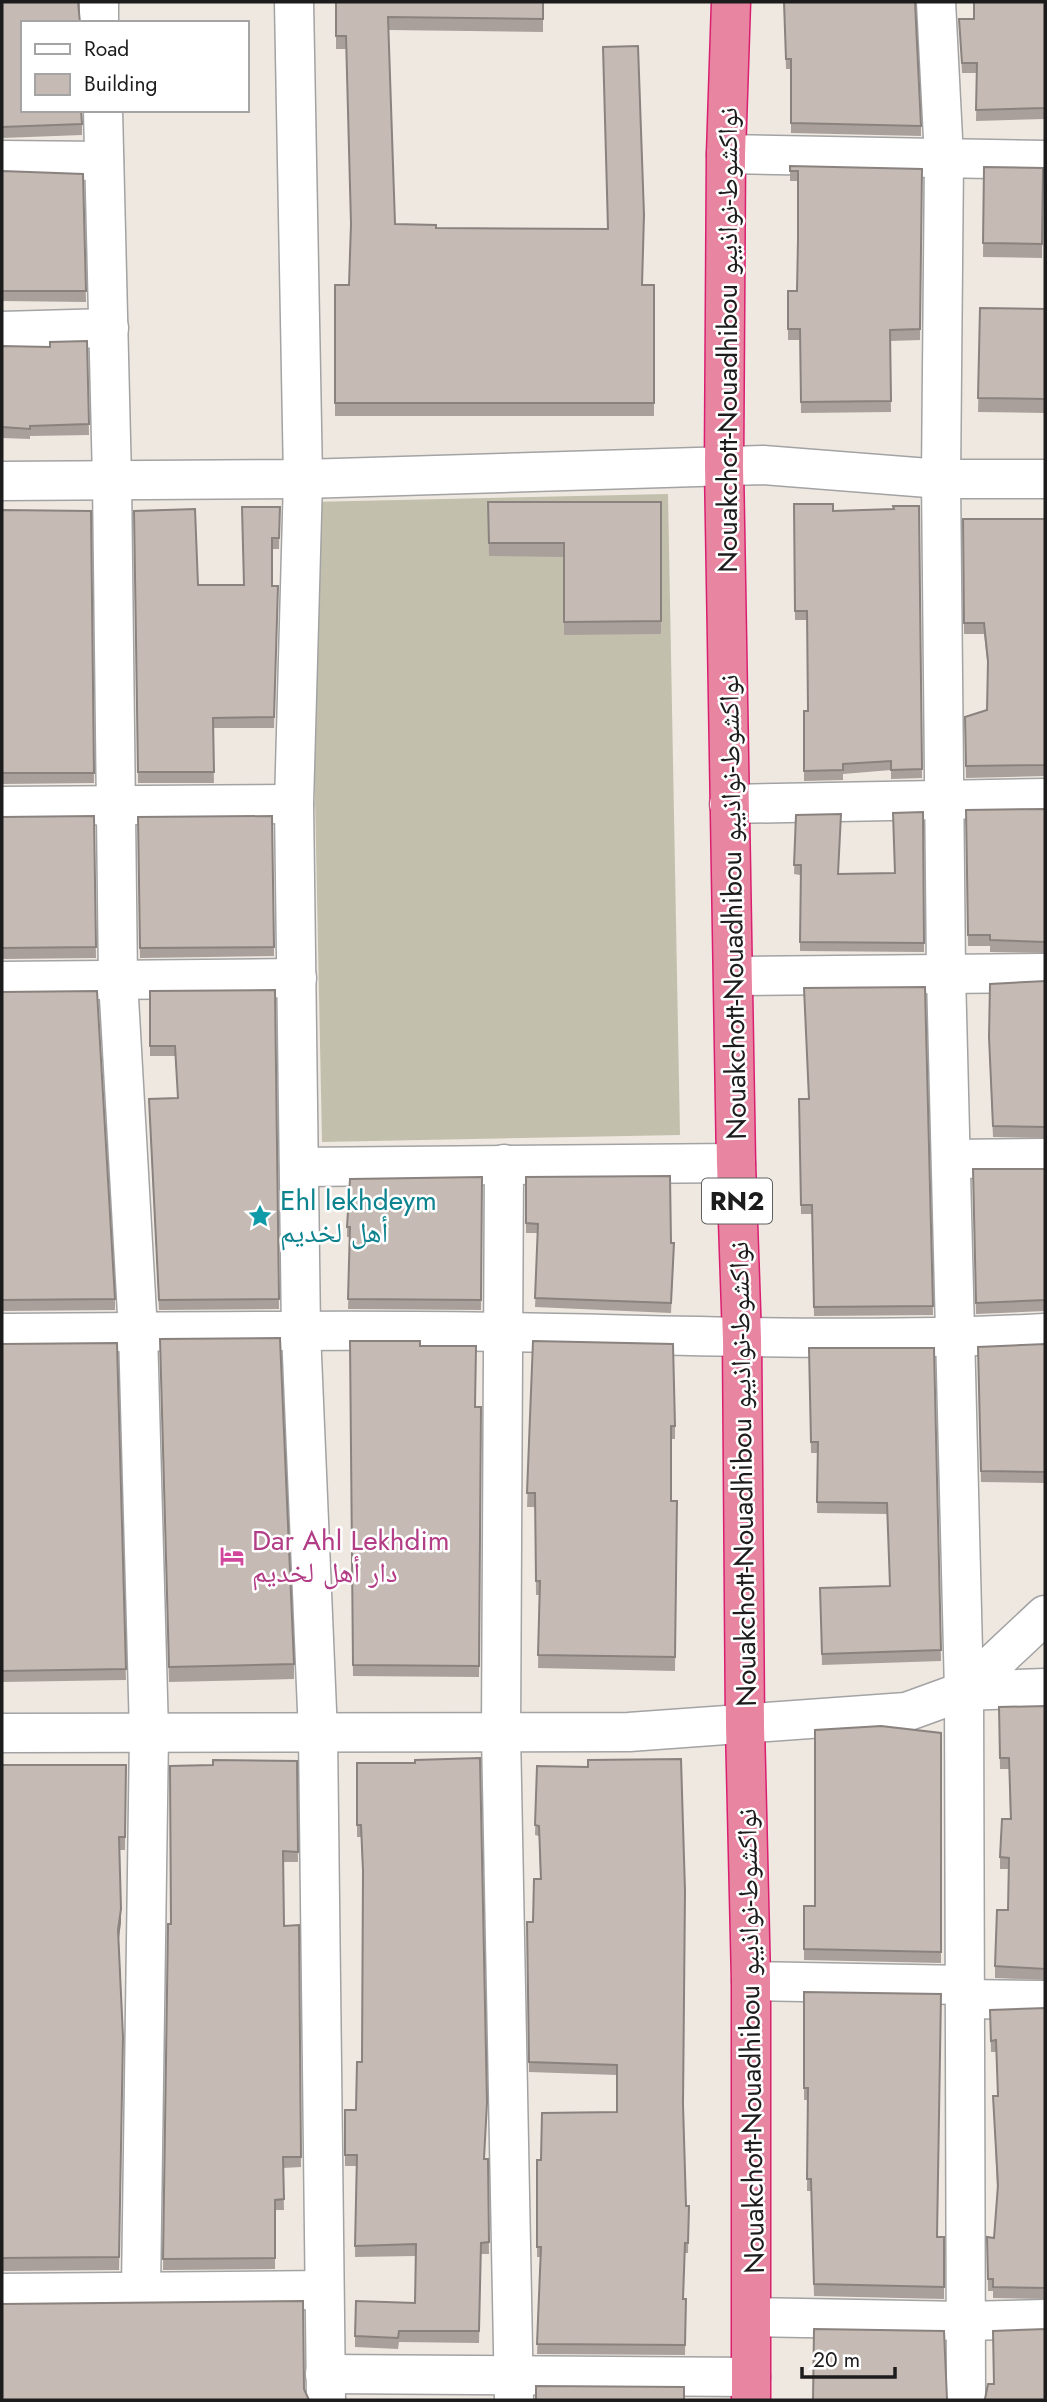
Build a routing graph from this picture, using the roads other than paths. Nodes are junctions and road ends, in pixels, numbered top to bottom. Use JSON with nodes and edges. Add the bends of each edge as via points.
{"nodes":[{"id":1,"x":99,"y":2,"type":"edge"},
{"id":2,"x":294,"y":2,"type":"edge"},
{"id":3,"x":731,"y":2,"type":"edge"},
{"id":4,"x":936,"y":2,"type":"edge"},
{"id":5,"x":99,"y":21,"type":"edge"},
{"id":6,"x":103,"y":112,"type":"edge"},
{"id":7,"x":726,"y":154,"type":"junction"},
{"id":8,"x":944,"y":158,"type":"junction"},
{"id":9,"x":2,"y":160,"type":"edge"},
{"id":10,"x":1045,"y":160,"type":"edge"},
{"id":11,"x":104,"y":161,"type":"junction"},
{"id":12,"x":109,"y":328,"type":"junction"},
{"id":13,"x":2,"y":331,"type":"edge"},
{"id":14,"x":724,"y":466,"type":"junction"},
{"id":15,"x":303,"y":479,"type":"junction"},
{"id":16,"x":940,"y":479,"type":"junction"},
{"id":17,"x":1045,"y":479,"type":"edge"},
{"id":18,"x":112,"y":480,"type":"junction"},
{"id":19,"x":2,"y":481,"type":"edge"},
{"id":20,"x":1045,"y":798,"type":"edge"},
{"id":21,"x":943,"y":801,"type":"junction"},
{"id":22,"x":294,"y":804,"type":"junction"},
{"id":23,"x":729,"y":804,"type":"junction"},
{"id":24,"x":116,"y":805,"type":"junction"},
{"id":25,"x":2,"y":806,"type":"edge"},
{"id":26,"x":946,"y":973,"type":"junction"},
{"id":27,"x":1045,"y":973,"type":"edge"},
{"id":28,"x":735,"y":976,"type":"junction"},
{"id":29,"x":297,"y":978,"type":"junction"},
{"id":30,"x":118,"y":979,"type":"junction"},
{"id":31,"x":2,"y":981,"type":"edge"},
{"id":32,"x":1045,"y":1158,"type":"edge"},
{"id":33,"x":952,"y":1159,"type":"junction"},
{"id":34,"x":736,"y":1163,"type":"junction"},
{"id":35,"x":504,"y":1164,"type":"junction"},
{"id":36,"x":299,"y":1167,"type":"junction"},
{"id":37,"x":138,"y":1332,"type":"junction"},
{"id":38,"x":301,"y":1332,"type":"junction"},
{"id":39,"x":503,"y":1332,"type":"junction"},
{"id":40,"x":1045,"y":1333,"type":"edge"},
{"id":41,"x":2,"y":1334,"type":"edge"},
{"id":42,"x":957,"y":1338,"type":"junction"},
{"id":43,"x":742,"y":1339,"type":"junction"},
{"id":44,"x":1045,"y":1615,"type":"edge"},
{"id":45,"x":1045,"y":1688,"type":"edge"},
{"id":46,"x":964,"y":1691,"type":"junction"},
{"id":47,"x":745,"y":1726,"type":"junction"},
{"id":48,"x":2,"y":1733,"type":"edge"},
{"id":49,"x":149,"y":1733,"type":"junction"},
{"id":50,"x":501,"y":1733,"type":"junction"},
{"id":51,"x":318,"y":1734,"type":"junction"},
{"id":52,"x":751,"y":1980,"type":"junction"},
{"id":53,"x":965,"y":1992,"type":"junction"},
{"id":54,"x":1045,"y":2000,"type":"edge"},
{"id":55,"x":141,"y":2290,"type":"junction"},
{"id":56,"x":324,"y":2290,"type":"junction"},
{"id":57,"x":2,"y":2293,"type":"edge"},
{"id":58,"x":752,"y":2316,"type":"junction"},
{"id":59,"x":1045,"y":2319,"type":"edge"},
{"id":60,"x":964,"y":2321,"type":"junction"},
{"id":61,"x":326,"y":2387,"type":"edge"},
{"id":62,"x":514,"y":2388,"type":"edge"},
{"id":63,"x":751,"y":2389,"type":"edge"},
{"id":64,"x":966,"y":2400,"type":"edge"}],
"edges":[{"from":1,"to":5,"type":"street"},
{"from":2,"to":15,"type":"street"},
{"from":3,"to":7,"type":"highway","name":"Nouakchott-Nouadhibou نواكشوط-نواذيبو","number":"RN2"},
{"from":4,"to":8,"type":"street"},
{"from":6,"to":11,"type":"street"},
{"from":7,"to":8,"type":"street"},
{"from":7,"to":14,"type":"highway","name":"Nouakchott-Nouadhibou نواكشوط-نواذيبو","number":"RN2"},
{"from":8,"to":10,"type":"street"},
{"from":8,"to":16,"type":"street"},
{"from":9,"to":11,"type":"street"},
{"from":11,"to":12,"type":"street"},
{"from":12,"to":13,"type":"street"},
{"from":12,"to":18,"type":"street"},
{"from":14,"to":15,"type":"street"},
{"from":14,"to":16,"type":"street"},
{"from":14,"to":23,"type":"highway","name":"Nouakchott-Nouadhibou نواكشوط-نواذيبو","number":"RN2"},
{"from":15,"to":18,"type":"street"},
{"from":15,"to":22,"type":"street"},
{"from":16,"to":17,"type":"street"},
{"from":16,"to":21,"type":"street"},
{"from":18,"to":19,"type":"street"},
{"from":18,"to":24,"type":"street"},
{"from":20,"to":21,"type":"street"},
{"from":21,"to":23,"type":"street"},
{"from":21,"to":26,"type":"street"},
{"from":22,"to":24,"type":"street"},
{"from":22,"to":29,"type":"street"},
{"from":23,"to":28,"type":"highway","name":"Nouakchott-Nouadhibou نواكشوط-نواذيبو","number":"RN2"},
{"from":24,"to":25,"type":"street"},
{"from":24,"to":30,"type":"street"},
{"from":26,"to":27,"type":"street"},
{"from":26,"to":28,"type":"street"},
{"from":26,"to":33,"type":"street"},
{"from":28,"to":34,"type":"highway","name":"Nouakchott-Nouadhibou نواكشوط-نواذيبو","number":"RN2"},
{"from":29,"to":30,"type":"street"},
{"from":29,"to":36,"type":"street"},
{"from":30,"to":31,"type":"street"},
{"from":30,"to":37,"type":"street"},
{"from":32,"to":33,"type":"street"},
{"from":33,"to":42,"type":"street"},
{"from":34,"to":35,"type":"street"},
{"from":34,"to":43,"type":"highway","name":"Nouakchott-Nouadhibou نواكشوط-نواذيبو","number":"RN2"},
{"from":35,"to":36,"type":"street"},
{"from":35,"to":39,"type":"street"},
{"from":36,"to":38,"type":"street"},
{"from":37,"to":38,"type":"street"},
{"from":37,"to":41,"type":"street"},
{"from":37,"to":49,"type":"street"},
{"from":38,"to":39,"type":"street"},
{"from":38,"to":51,"type":"street"},
{"from":39,"to":43,"type":"street"},
{"from":39,"to":50,"type":"street"},
{"from":40,"to":42,"type":"street"},
{"from":42,"to":43,"type":"street"},
{"from":42,"to":46,"type":"street"},
{"from":43,"to":47,"type":"highway","name":"Nouakchott-Nouadhibou نواكشوط-نواذيبو","number":"RN2"},
{"from":44,"to":46,"type":"street"},
{"from":45,"to":46,"type":"street"},
{"from":46,"to":47,"type":"street","via":[[906,1712]]},
{"from":46,"to":53,"type":"street"},
{"from":47,"to":50,"type":"street"},
{"from":47,"to":52,"type":"highway","name":"Nouakchott-Nouadhibou نواكشوط-نواذيبو","number":"RN2"},
{"from":48,"to":49,"type":"street"},
{"from":49,"to":51,"type":"street"},
{"from":49,"to":55,"type":"street"},
{"from":50,"to":51,"type":"street"},
{"from":50,"to":62,"type":"street"},
{"from":51,"to":56,"type":"street"},
{"from":52,"to":53,"type":"street"},
{"from":52,"to":58,"type":"highway","name":"Nouakchott-Nouadhibou نواكشوط-نواذيبو","number":"RN2"},
{"from":53,"to":54,"type":"street"},
{"from":53,"to":60,"type":"street"},
{"from":55,"to":56,"type":"street"},
{"from":55,"to":57,"type":"street"},
{"from":56,"to":61,"type":"street"},
{"from":58,"to":60,"type":"street"},
{"from":58,"to":63,"type":"highway","name":"Nouakchott-Nouadhibou نواكشوط-نواذيبو","number":"RN2"},
{"from":59,"to":60,"type":"street"},
{"from":60,"to":64,"type":"street"},
{"from":61,"to":62,"type":"street"},
{"from":62,"to":63,"type":"street"}]}
